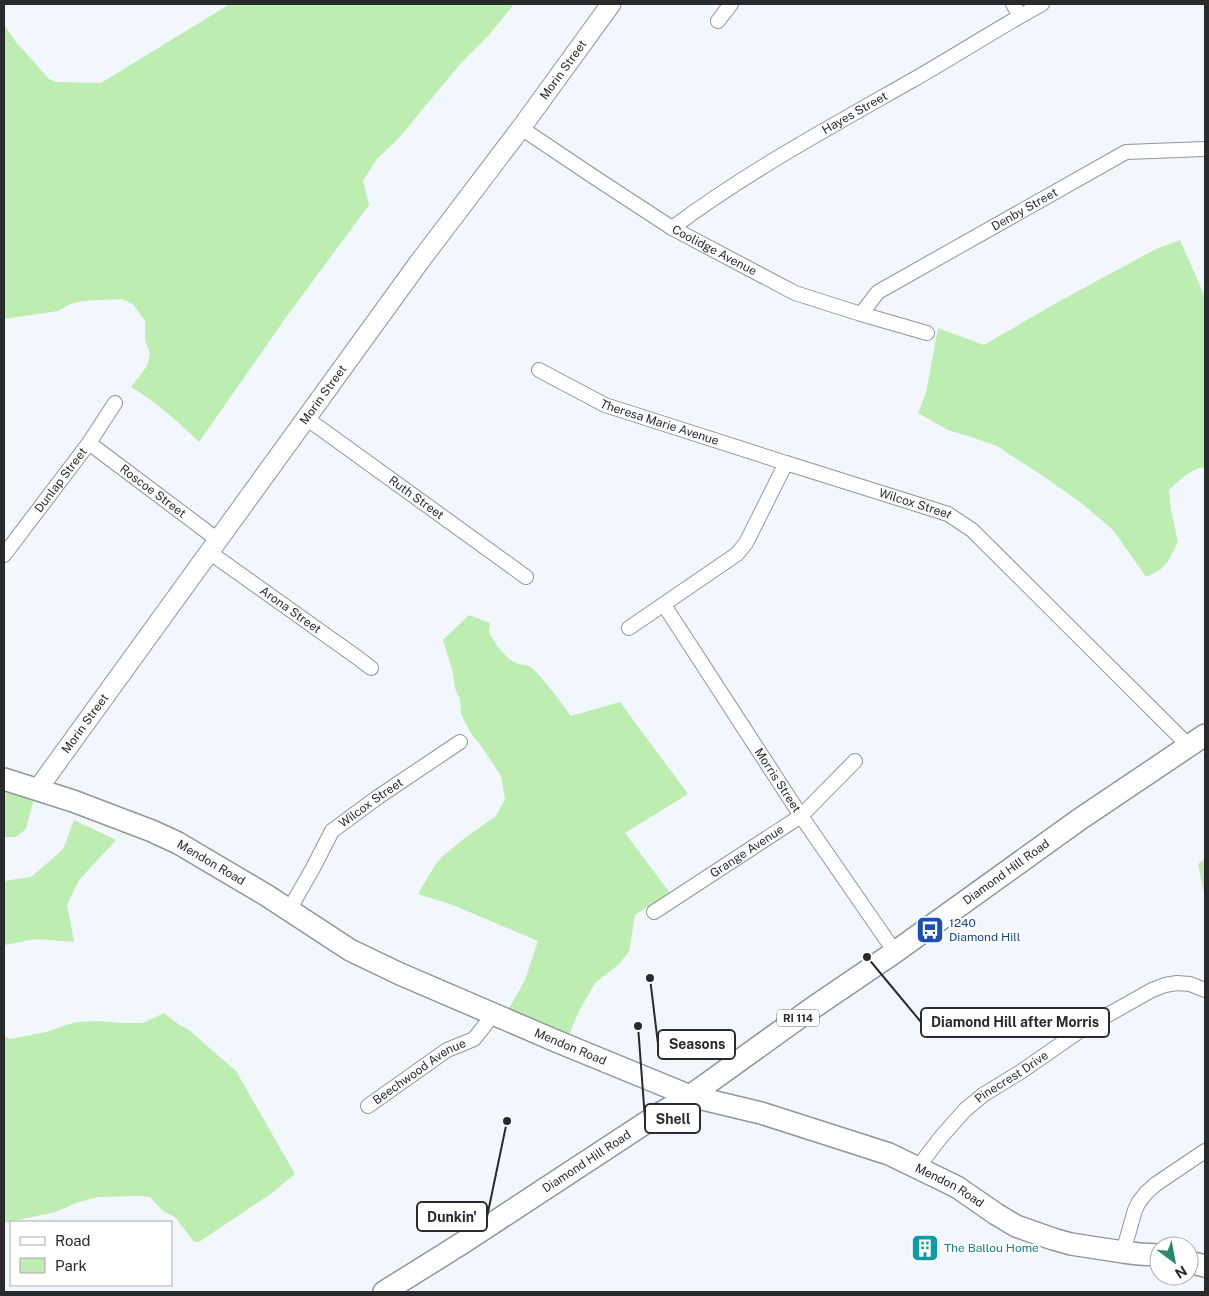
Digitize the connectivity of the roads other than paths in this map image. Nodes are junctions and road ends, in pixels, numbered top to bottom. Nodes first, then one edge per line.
1 (611, 4) edge
2 (731, 4) edge
3 (1042, 4) edge
4 (1016, 10) edge
5 (718, 21) dead end
6 (521, 128) junction
7 (1205, 149) edge
8 (672, 228) junction
9 (861, 314) junction
10 (927, 333) dead end
11 (540, 370) dead end
12 (115, 403) dead end
13 (306, 418) junction
14 (89, 443) junction
15 (786, 463) junction
16 (213, 546) junction
17 (4, 555) edge
18 (526, 577) dead end
19 (664, 605) junction
20 (629, 628) dead end
21 (371, 668) dead end
22 (1197, 741) edge
23 (460, 742) dead end
24 (855, 761) dead end
25 (4, 779) edge
26 (37, 790) junction
27 (801, 816) junction
28 (290, 910) junction
29 (654, 912) dead end
30 (895, 952) junction
31 (1205, 990) edge
32 (493, 1015) junction
33 (690, 1096) junction
34 (368, 1106) dead end
35 (1205, 1152) edge
36 (918, 1168) junction
37 (1123, 1252) junction
38 (1149, 1254) edge
39 (384, 1292) edge

1 - 6 street, Morin Street
2 - 5 street
3 - 4 street, Hayes Street
4 - 8 street, Hayes Street
6 - 8 street, Coolidge Avenue
6 - 13 street, Morin Street
7 - 9 street, Denby Street
8 - 9 street, Coolidge Avenue
9 - 10 street, Coolidge Avenue
11 - 15 street, Theresa Marie Avenue
12 - 14 street, Dunlap Street
13 - 16 street, Morin Street
13 - 18 street, Ruth Street
14 - 16 street, Roscoe Street
14 - 17 street, Dunlap Street
15 - 19 street
15 - 22 street, Wilcox Street
16 - 21 street, Arona Street
16 - 26 street, Morin Street
19 - 20 street
19 - 27 street, Morris Street
22 - 30 main road, Diamond Hill Road / RI 114
23 - 28 street, Wilcox Street
24 - 27 street, Grange Avenue
25 - 26 main road, Mendon Road
26 - 28 main road, Mendon Road
27 - 29 street, Grange Avenue
27 - 30 street, Morris Street
28 - 32 main road, Mendon Road
30 - 33 main road, Diamond Hill Road / RI 114
31 - 36 street, Pinecrest Drive
32 - 33 main road, Mendon Road
32 - 34 street, Beechwood Avenue
33 - 36 main road, Mendon Road
33 - 39 main road, Diamond Hill Road / RI 114
35 - 37 street
36 - 37 main road, Mendon Road
37 - 38 main road, Mendon Road

